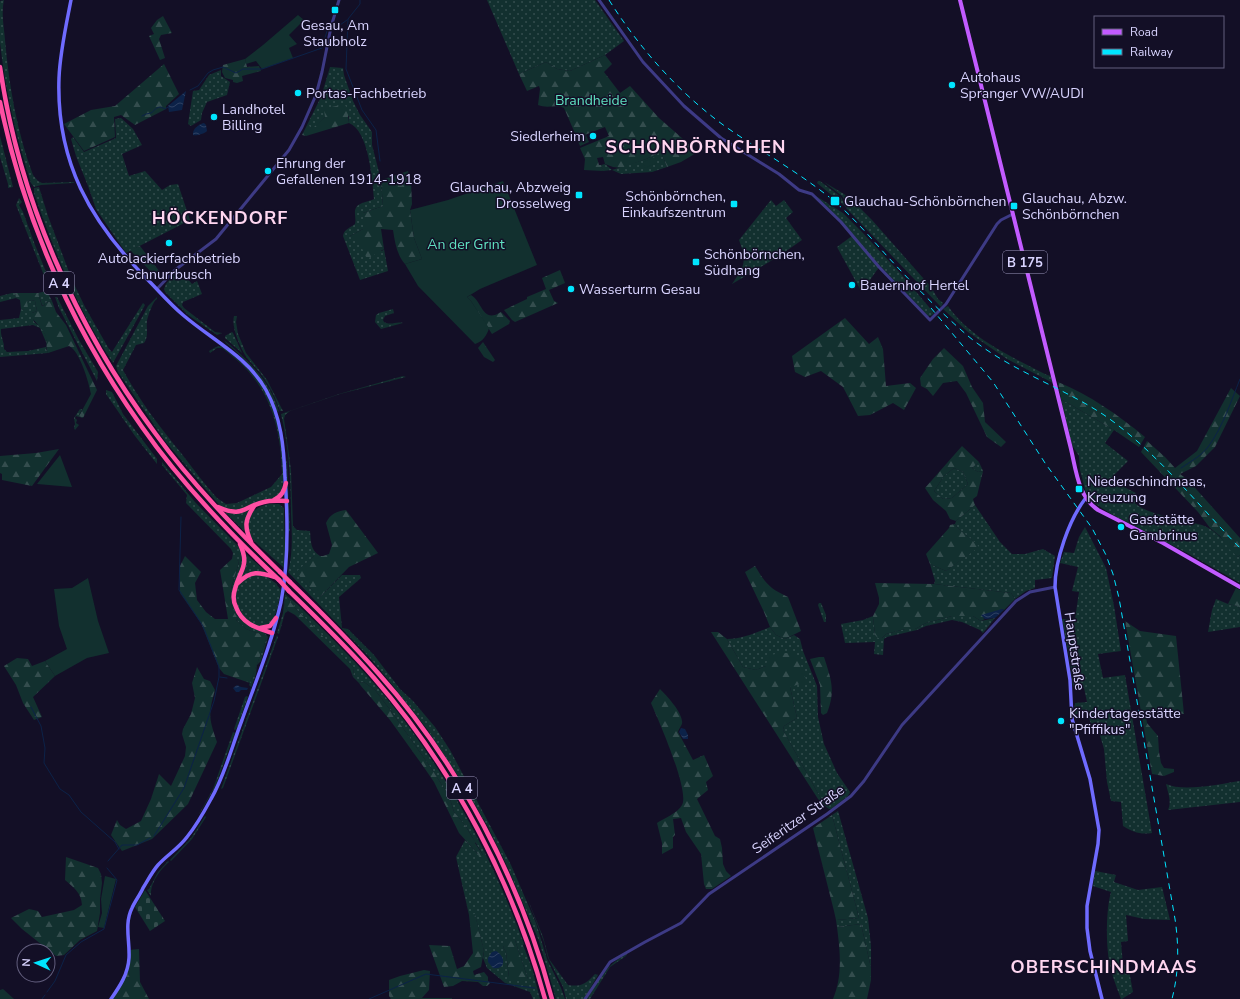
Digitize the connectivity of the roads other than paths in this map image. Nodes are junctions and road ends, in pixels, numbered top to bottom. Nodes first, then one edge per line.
1 (71, 0) edge
2 (340, 0) edge
3 (599, 0) edge
4 (960, 0) edge
5 (0, 67) edge
6 (0, 102) edge
7 (1013, 214) junction
8 (157, 289) junction
9 (286, 483) junction
10 (1085, 499) junction
11 (273, 501) junction
12 (286, 501) junction
13 (254, 506) junction
14 (216, 507) junction
15 (239, 541) junction
16 (252, 545) junction
17 (277, 579) junction
18 (236, 586) junction
19 (1055, 587) junction
20 (1240, 587) edge
21 (276, 618) junction
22 (259, 628) junction
23 (272, 633) junction
24 (111, 999) edge
25 (545, 999) edge
26 (552, 999) edge
27 (585, 999) edge
28 (1102, 999) edge

1 - 8 main road
2 - 8 street
3 - 7 street
4 - 7 main road, B 175
5 - 14 highway, A 4
6 - 15 highway, A 4
7 - 10 main road, B 175
8 - 9 main road
9 - 11 highway
9 - 12 main road
10 - 19 main road, Hauptstraße
10 - 20 main road
11 - 12 highway
11 - 13 highway
12 - 21 main road
13 - 14 highway
13 - 16 highway
14 - 16 highway, A 4
15 - 17 highway, A 4
15 - 18 highway
16 - 26 highway, A 4, bridge
17 - 18 highway
17 - 25 highway, A 4, bridge
18 - 22 highway
19 - 27 street, Seiferitzer Straße
19 - 28 main road, Hauptstraße
21 - 22 highway
21 - 23 main road
22 - 23 highway
23 - 24 main road

